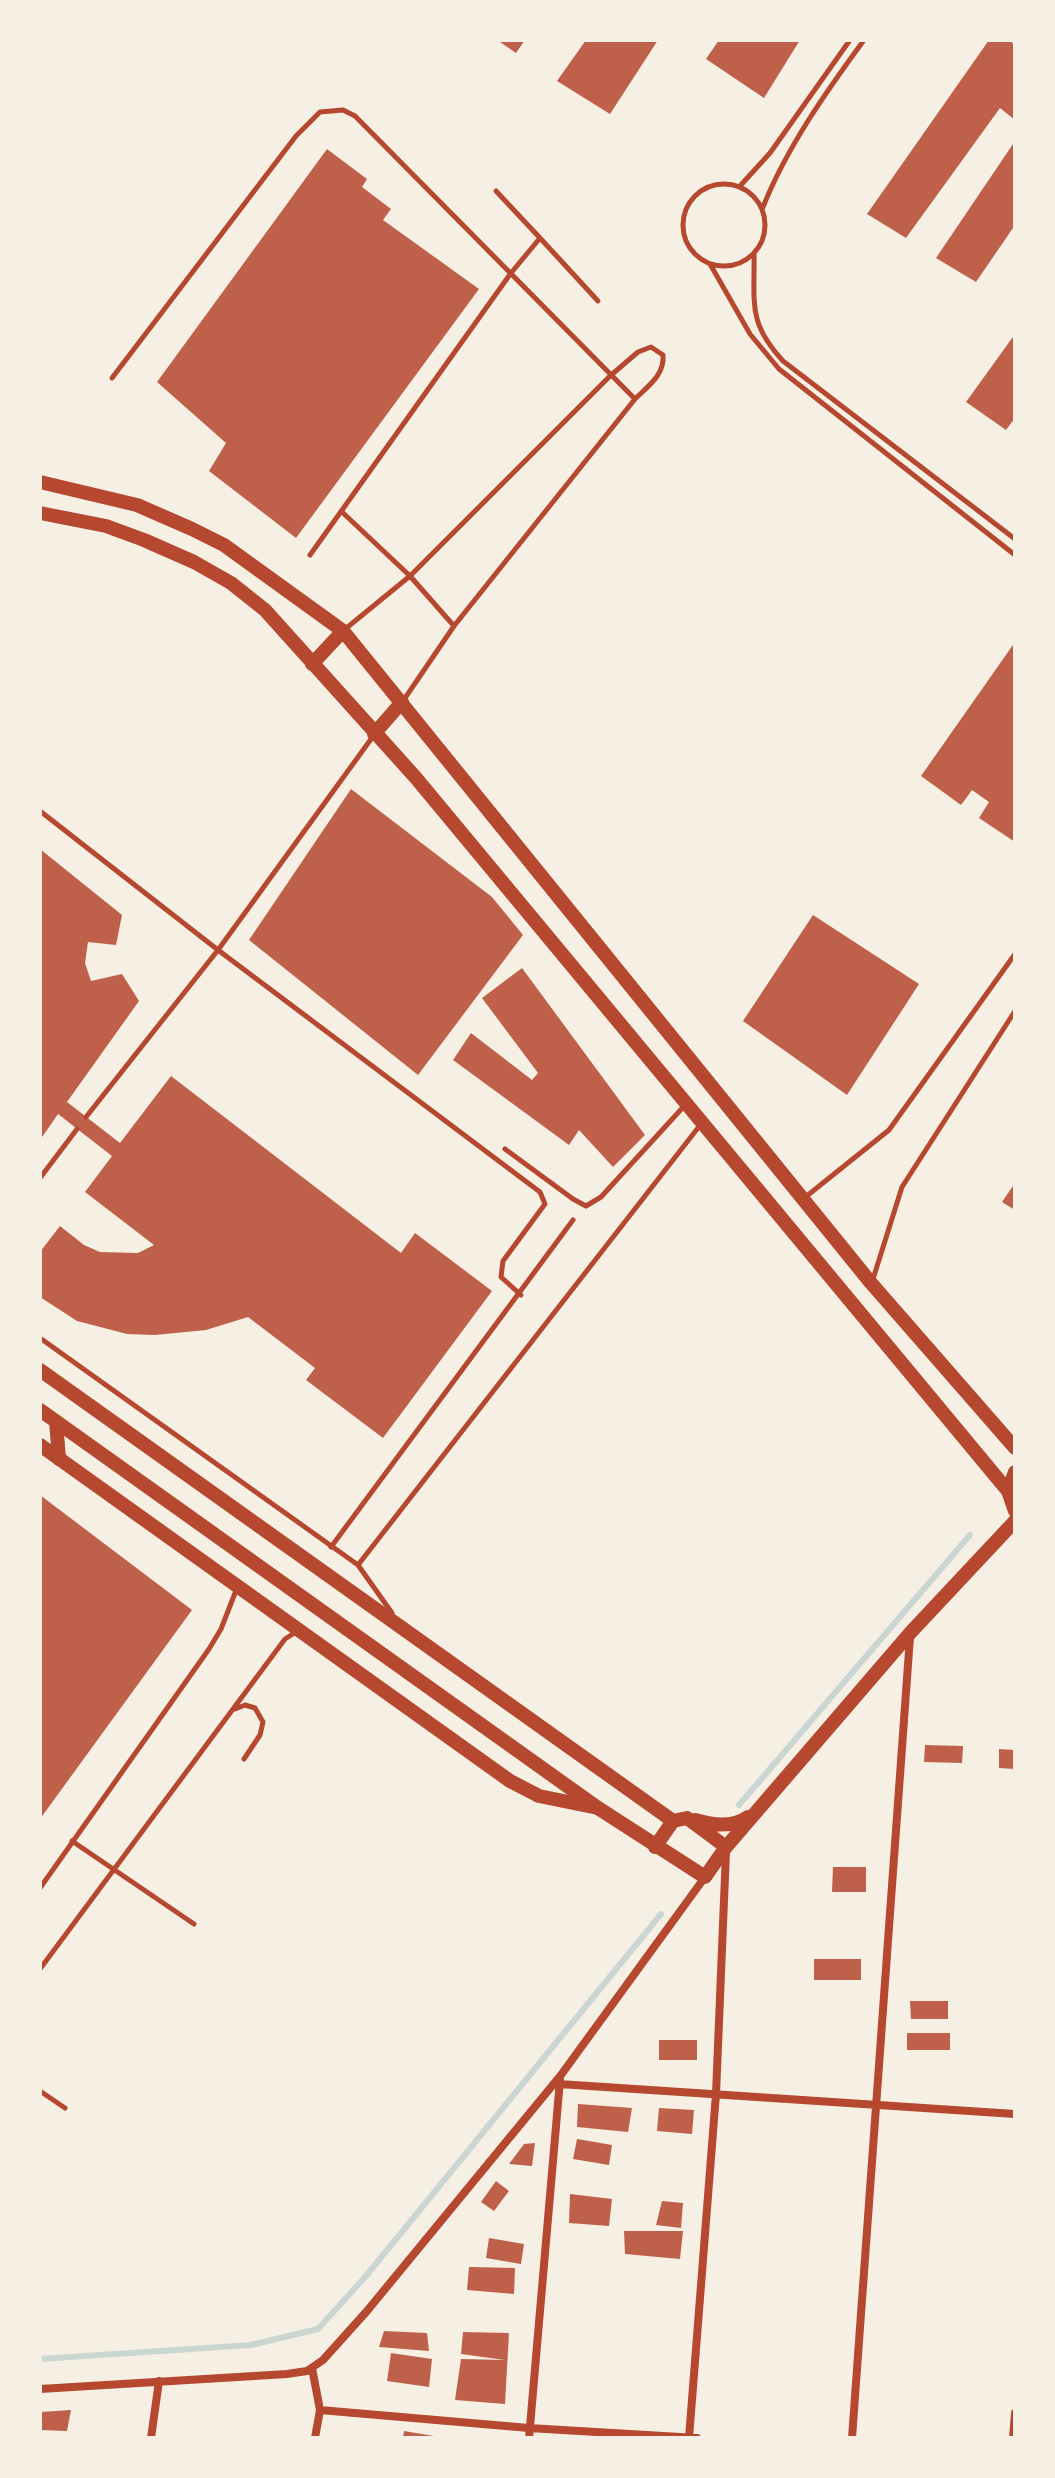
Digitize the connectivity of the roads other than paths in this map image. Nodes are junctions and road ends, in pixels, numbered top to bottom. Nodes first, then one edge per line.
1 (850, 40) edge
2 (864, 40) edge
3 (739, 186) junction
4 (496, 191) dead end
5 (762, 208) junction
6 (540, 238) junction
7 (754, 254) junction
8 (710, 264) junction
9 (511, 273) junction
10 (598, 301) dead end
11 (610, 376) junction
12 (112, 378) dead end
13 (635, 399) junction
14 (40, 482) edge
15 (341, 511) junction
16 (40, 513) edge
17 (1015, 539) edge
18 (310, 555) dead end
19 (1015, 555) edge
20 (410, 576) junction
21 (454, 626) junction
22 (343, 631) junction
23 (312, 664) junction
24 (402, 702) junction
25 (374, 734) junction
26 (40, 811) edge
27 (218, 950) junction
28 (1015, 954) edge
29 (1015, 1011) edge
30 (687, 1104) junction
31 (86, 1117) dead end
32 (703, 1122) junction
33 (77, 1129) dead end
34 (505, 1149) dead end
35 (40, 1178) edge
36 (803, 1200) junction
37 (573, 1220) dead end
38 (871, 1283) junction
39 (521, 1295) junction
40 (40, 1338) edge
41 (40, 1370) edge
42 (40, 1410) edge
43 (56, 1421) junction
44 (40, 1445) edge
45 (1015, 1448) edge
46 (59, 1459) junction
47 (1015, 1472) edge
48 (1008, 1491) junction
49 (1015, 1511) edge
50 (1015, 1521) edge
51 (331, 1547) junction
52 (358, 1565) junction
53 (238, 1587) junction
54 (398, 1624) junction
55 (301, 1631) junction
56 (911, 1632) junction
57 (231, 1711) junction
58 (244, 1759) dead end
59 (598, 1808) junction
60 (758, 1810) junction
61 (680, 1820) junction
62 (72, 1841) junction
63 (655, 1847) junction
64 (726, 1847) junction
65 (114, 1869) junction
66 (705, 1877) junction
67 (40, 1888) edge
68 (194, 1924) dead end
69 (40, 1969) edge
70 (560, 2079) junction
71 (40, 2091) edge
72 (716, 2094) junction
73 (875, 2106) junction
74 (65, 2108) dead end
75 (1015, 2114) edge
76 (312, 2368) junction
77 (159, 2381) junction
78 (40, 2389) edge
79 (320, 2410) junction
80 (1015, 2413) edge
81 (529, 2428) junction
82 (151, 2438) edge
83 (315, 2438) edge
84 (529, 2438) edge
85 (689, 2438) edge
86 (697, 2438) edge
87 (852, 2438) edge
88 (1013, 2438) edge

1 - 3 lane
2 - 5 lane
3 - 5 lane
3 - 8 lane
4 - 6 lane
5 - 7 lane
6 - 9 lane
6 - 10 lane
7 - 8 lane
7 - 17 lane
8 - 19 lane
9 - 11 lane
9 - 12 lane
9 - 15 lane
11 - 13 lane
11 - 13 lane
11 - 20 lane
13 - 21 lane
14 - 22 main road
15 - 18 lane
15 - 20 lane
16 - 23 main road
20 - 21 lane
20 - 22 lane
21 - 24 lane
22 - 23 main road
22 - 24 main road
23 - 25 main road
24 - 25 main road
24 - 36 main road
25 - 27 lane
25 - 30 main road
26 - 27 lane
27 - 31 lane
27 - 39 lane
28 - 36 lane
29 - 38 lane
30 - 32 main road
30 - 34 lane
32 - 48 main road
32 - 52 lane
33 - 35 lane
36 - 38 main road
37 - 39 lane
38 - 45 main road
39 - 51 lane
40 - 51 lane
41 - 54 main road
42 - 43 main road
43 - 46 main road
43 - 59 main road
44 - 46 main road
46 - 53 main road
47 - 48 main road
48 - 49 main road
50 - 56 main road
51 - 52 lane
52 - 54 lane
53 - 55 main road
53 - 62 lane
54 - 61 main road
55 - 57 lane
55 - 59 main road
56 - 60 main road
56 - 73 street
57 - 58 lane
57 - 65 lane
59 - 63 main road
60 - 61 main road
60 - 64 main road
61 - 63 main road
61 - 64 main road
62 - 65 lane
62 - 67 lane
63 - 66 main road
64 - 66 main road
64 - 72 street
65 - 68 lane
65 - 69 lane
66 - 70 street
70 - 72 street
70 - 76 street
70 - 81 street
71 - 74 lane
72 - 73 street
72 - 85 street
73 - 75 street
73 - 87 street
76 - 77 street
76 - 79 street
77 - 78 street
77 - 82 street
79 - 81 street
79 - 83 street
80 - 88 street
81 - 84 street
81 - 85 street
85 - 86 street

